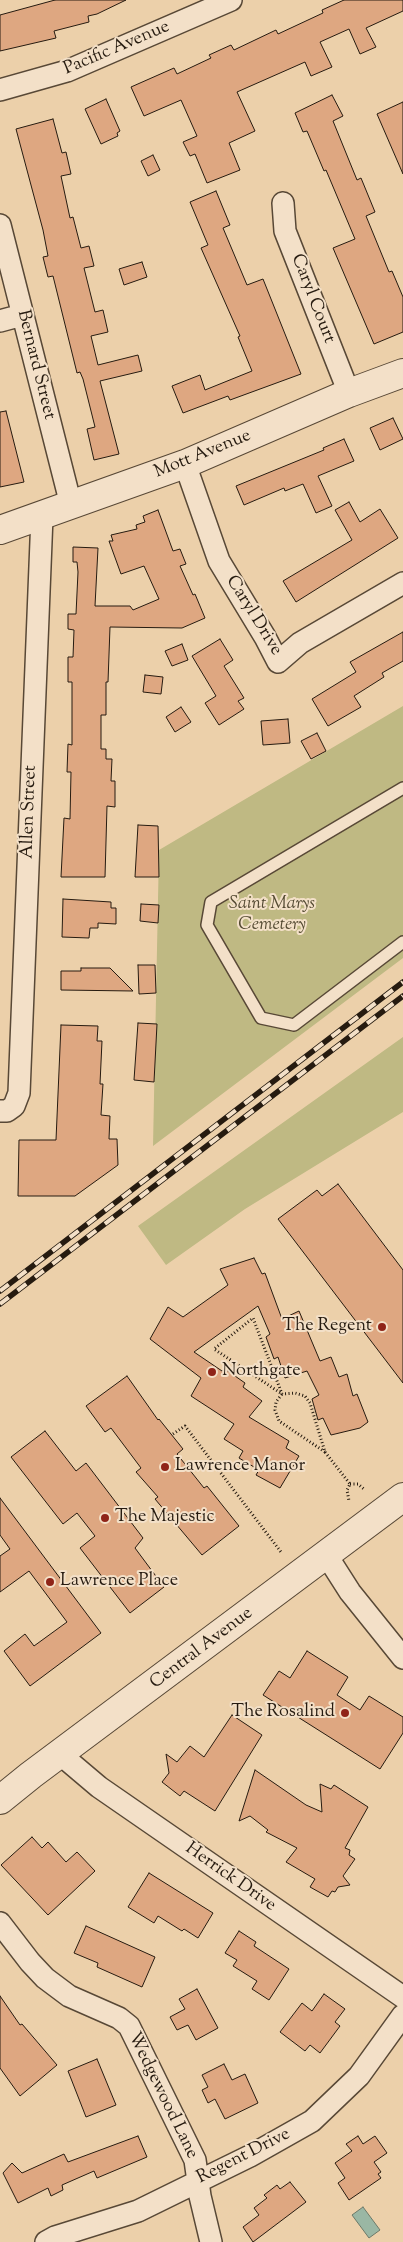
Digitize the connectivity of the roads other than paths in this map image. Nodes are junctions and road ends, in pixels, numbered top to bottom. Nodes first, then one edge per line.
1 (231, 0) edge
2 (0, 90) edge
3 (283, 203) dead end
4 (0, 225) edge
5 (22, 315) junction
6 (0, 321) edge
7 (403, 373) edge
8 (349, 394) junction
9 (185, 464) junction
10 (71, 505) junction
11 (42, 516) junction
12 (0, 530) edge
13 (403, 583) edge
14 (403, 788) edge
15 (403, 942) edge
16 (7, 1109) edge
17 (403, 1497) edge
18 (327, 1556) junction
19 (403, 1658) edge
20 (60, 1754) junction
21 (0, 1800) edge
22 (0, 1923) edge
23 (403, 1997) edge
24 (403, 2015) edge
25 (198, 2181) junction
26 (46, 2242) edge
27 (212, 2242) edge

1 - 2 street, Pacific Avenue
3 - 8 street, Caryl Court
4 - 5 street, Bernard Street
5 - 6 street
5 - 10 street, Bernard Street
7 - 8 street, Mott Avenue
8 - 9 street, Mott Avenue
9 - 10 street, Mott Avenue
9 - 13 street, Caryl Drive
10 - 11 street, Mott Avenue
11 - 12 street, Mott Avenue
11 - 16 street, Allen Street
14 - 15 lane
17 - 18 street, Central Avenue
18 - 19 street
18 - 20 street, Central Avenue
20 - 21 street, Central Avenue
20 - 23 street, Herrick Drive
22 - 25 street, Wedgewood Lane
24 - 25 street, Regent Drive
25 - 26 street, Regent Drive
25 - 27 street, Wedgewood Lane

